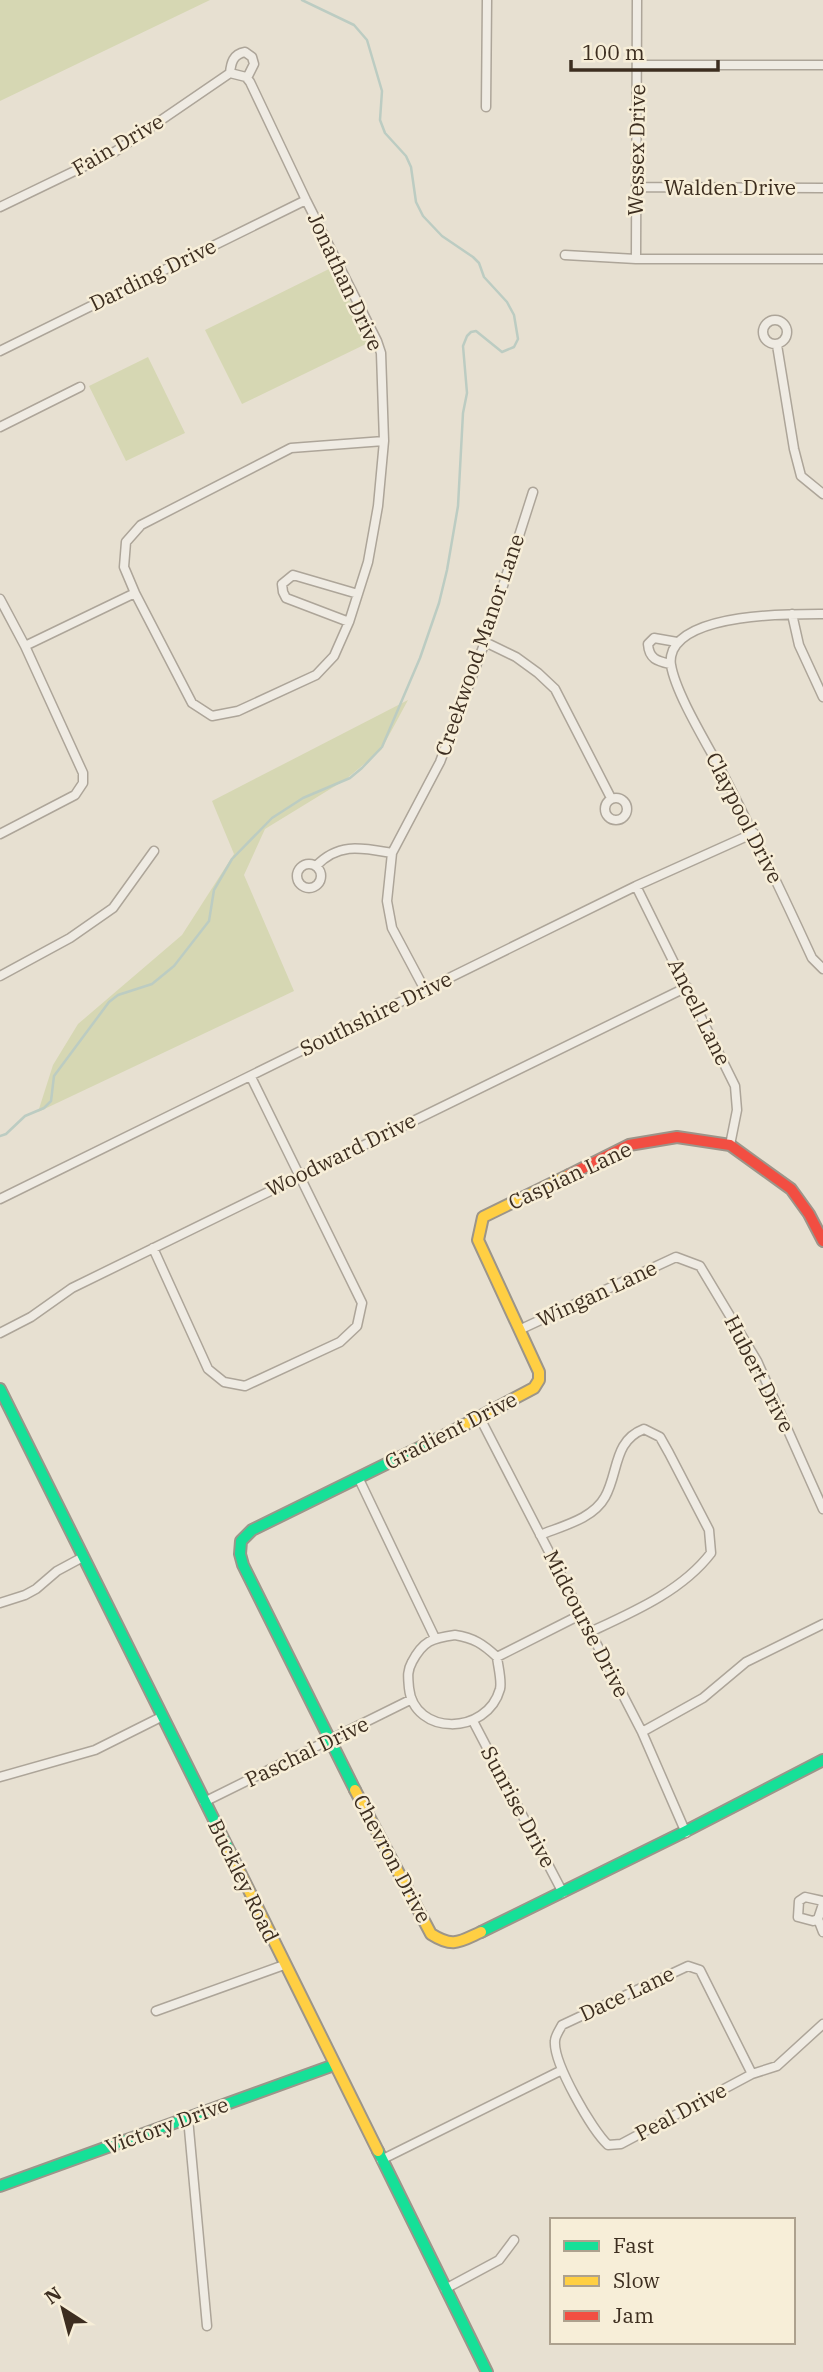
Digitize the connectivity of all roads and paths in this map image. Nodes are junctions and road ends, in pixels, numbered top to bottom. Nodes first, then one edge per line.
1 (487, 0) edge
2 (638, 0) edge
3 (638, 65) junction
4 (823, 65) edge
5 (230, 73) junction
6 (247, 78) junction
7 (486, 107) dead end
8 (638, 187) junction
9 (823, 188) edge
10 (306, 200) junction
11 (0, 207) edge
12 (565, 255) dead end
13 (636, 259) junction
14 (823, 259) edge
15 (777, 345) dead end
16 (0, 351) edge
17 (80, 387) dead end
18 (0, 427) edge
19 (384, 442) junction
20 (533, 492) dead end
21 (823, 494) edge
22 (135, 593) junction
23 (358, 594) junction
24 (0, 599) edge
25 (792, 614) junction
26 (823, 614) edge
27 (349, 622) junction
28 (485, 642) junction
29 (677, 642) junction
30 (25, 646) junction
31 (670, 664) junction
32 (823, 697) edge
33 (611, 798) dead end
34 (754, 832) junction
35 (0, 834) edge
36 (154, 851) dead end
37 (392, 853) junction
38 (316, 866) dead end
39 (636, 886) junction
40 (823, 969) edge
41 (0, 976) edge
42 (687, 987) junction
43 (425, 990) junction
44 (251, 1077) junction
45 (730, 1144) junction
46 (298, 1175) junction
47 (0, 1199) edge
48 (484, 1217) joint
49 (823, 1241) edge
50 (153, 1248) junction
51 (676, 1257) joint
52 (519, 1330) junction
53 (0, 1333) edge
54 (0, 1389) edge
55 (480, 1418) junction
56 (358, 1478) junction
57 (823, 1509) edge
58 (540, 1535) junction
59 (240, 1541) joint
60 (83, 1557) junction
61 (0, 1603) edge
62 (580, 1615) junction
63 (823, 1624) edge
64 (590, 1632) junction
65 (435, 1638) junction
66 (497, 1657) junction
67 (410, 1700) junction
68 (161, 1717) junction
69 (473, 1721) junction
70 (642, 1732) junction
71 (330, 1741) junction
72 (823, 1760) edge
73 (0, 1777) edge
74 (204, 1802) junction
75 (686, 1833) junction
76 (563, 1894) junction
77 (823, 1903) edge
78 (818, 1919) junction
79 (823, 1932) edge
80 (284, 1965) junction
81 (156, 2011) dead end
82 (823, 2024) edge
83 (334, 2065) junction
84 (562, 2070) junction
85 (752, 2074) junction
86 (188, 2118) junction
87 (381, 2160) junction
88 (0, 2186) edge
89 (514, 2239) dead end
90 (445, 2288) junction
91 (207, 2326) dead end
92 (487, 2372) edge

1 - 7 street
2 - 3 street, Wessex Drive
3 - 4 street
3 - 8 street, Wessex Drive
5 - 6 street
5 - 6 street, Jonathan Drive
5 - 11 street, Fain Drive
6 - 10 street, Jonathan Drive
8 - 9 street, Walden Drive
8 - 13 street, Wessex Drive
10 - 16 street, Darding Drive
10 - 19 street, Jonathan Drive
12 - 13 street
13 - 14 street
15 - 21 street
17 - 18 street
19 - 22 street, Jonathan Drive
19 - 23 street, Jonathan Drive
20 - 28 street, Creekwood Manor Lane
22 - 27 street, Jonathan Drive
22 - 30 street
23 - 27 street, Jonathan Drive
23 - 27 street
24 - 30 street
25 - 26 street, Claypool Drive
25 - 29 street, Claypool Drive
25 - 32 street
28 - 33 street
28 - 37 street, Creekwood Manor Lane
29 - 31 street
29 - 31 street, Claypool Drive
30 - 35 street
31 - 34 street, Claypool Drive
34 - 39 street, Southshire Drive
34 - 40 street, Claypool Drive
36 - 41 street
37 - 38 street
37 - 43 street, Creekwood Manor Lane
39 - 42 street, Ancell Lane
39 - 43 street, Southshire Drive
42 - 45 street, Ancell Lane
42 - 46 street, Woodward Drive
43 - 44 street, Southshire Drive
44 - 46 street
44 - 47 street, Southshire Drive
45 - 48 street, Caspian Lane
45 - 49 street, Caspian Lane
46 - 50 street, Woodward Drive
46 - 50 street
48 - 52 street, Gradient Drive
50 - 53 street, Woodward Drive
51 - 52 street, Wingan Lane
51 - 57 street, Hubert Drive
52 - 55 street, Gradient Drive
54 - 60 street, Buckley Road
55 - 56 street, Gradient Drive
55 - 58 street, Midcourse Drive
56 - 59 street, Gradient Drive
56 - 65 street
58 - 62 street, Midcourse Drive
58 - 64 street
59 - 71 street, Chevron Drive
60 - 61 street
60 - 68 street, Buckley Road
62 - 64 street, Midcourse Drive
62 - 66 street
63 - 70 street
64 - 70 street, Midcourse Drive
65 - 66 street
65 - 67 street
66 - 69 street
67 - 69 street
67 - 71 street, Paschal Drive
68 - 73 street
68 - 74 street, Buckley Road
69 - 76 street, Sunrise Drive
70 - 75 street, Midcourse Drive
71 - 74 street, Paschal Drive
71 - 76 street, Chevron Drive
72 - 75 street, Chevron Drive
74 - 80 street, Buckley Road
75 - 76 street, Chevron Drive
77 - 78 street
77 - 78 street
78 - 79 street
80 - 81 street
80 - 83 street, Buckley Road
82 - 85 street, Peal Drive
83 - 86 street, Victory Drive
83 - 87 street, Buckley Road
84 - 85 street, Peal Drive
84 - 85 street, Dace Lane
84 - 87 street
86 - 88 street, Victory Drive
86 - 91 street
87 - 90 street, Buckley Road
89 - 90 street
90 - 92 street, Buckley Road

